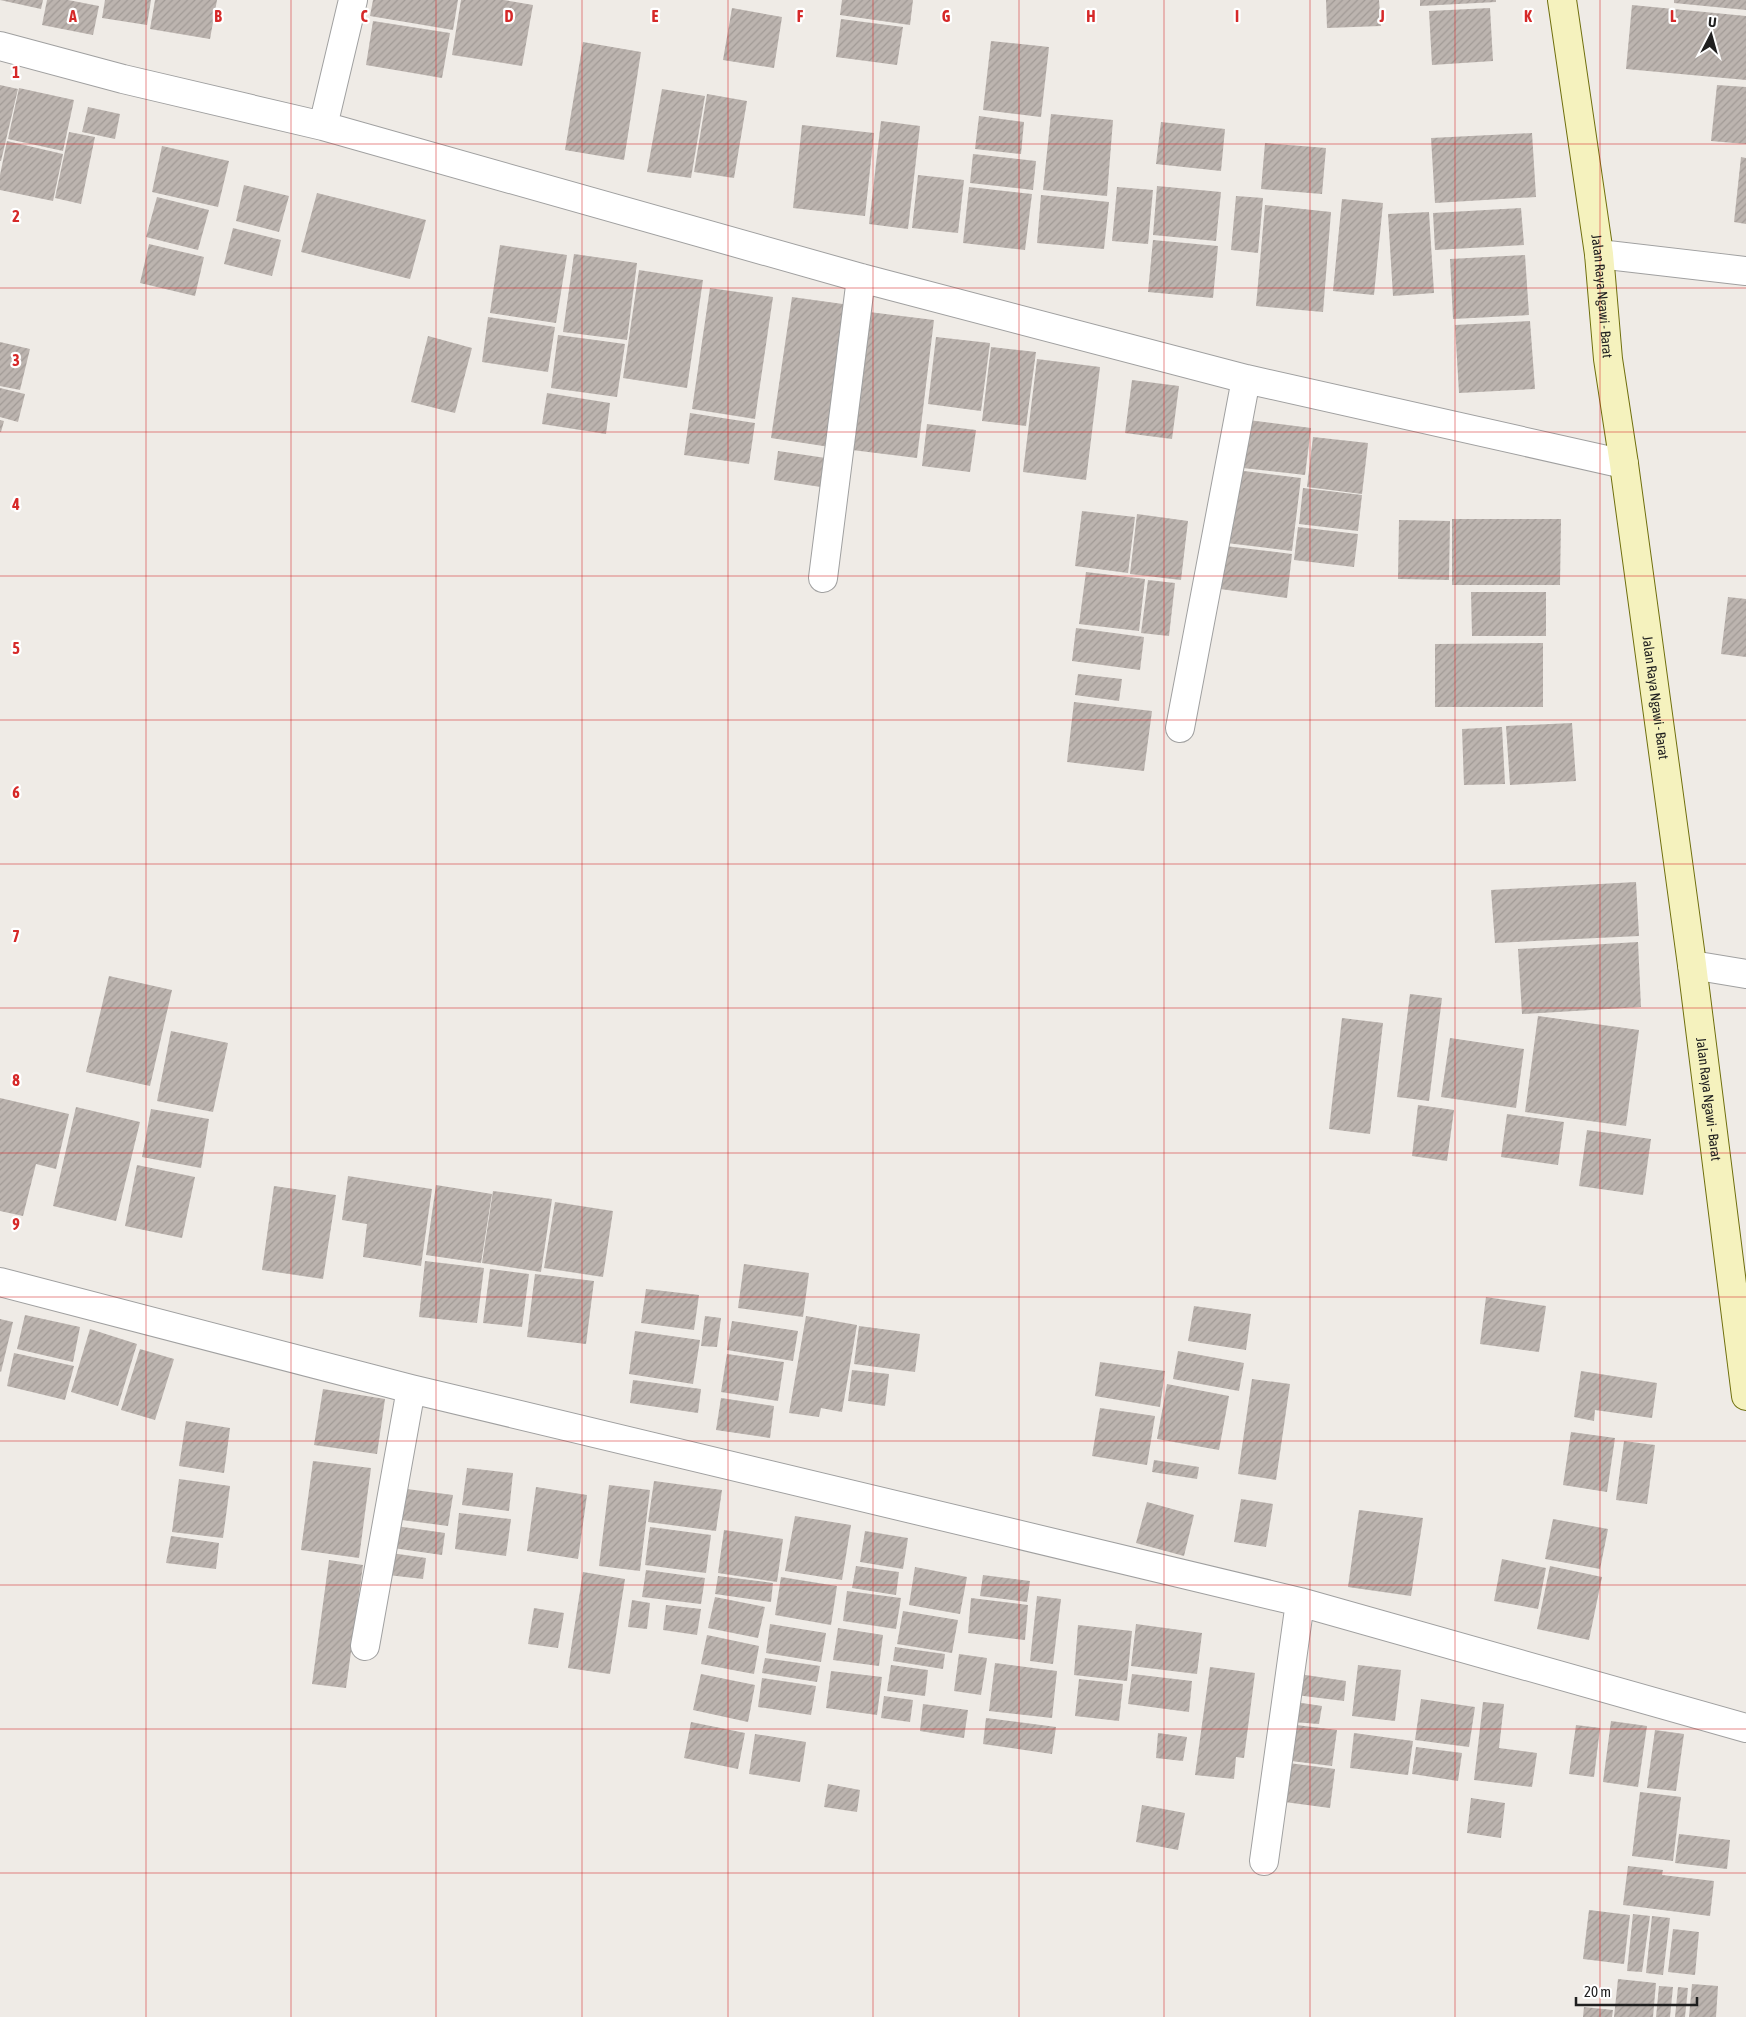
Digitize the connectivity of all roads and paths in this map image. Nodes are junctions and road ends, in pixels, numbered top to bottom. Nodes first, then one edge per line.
1 (353, 0) edge
2 (1562, 0) edge
3 (0, 46) edge
4 (323, 126) junction
5 (1599, 254) junction
6 (1746, 271) edge
7 (861, 278) junction
8 (1246, 379) junction
9 (1624, 464) junction
10 (822, 578) dead end
11 (1180, 728) dead end
12 (1692, 965) junction
13 (1746, 974) edge
14 (0, 1282) edge
15 (1739, 1286) edge
16 (411, 1389) junction
17 (1746, 1396) edge
18 (1300, 1602) junction
19 (365, 1646) dead end
20 (1746, 1728) edge
21 (1264, 1861) dead end

1 - 4 street
2 - 5 main road, Jalan Raya Ngawi - Barat
3 - 4 street
4 - 7 street
5 - 6 street
5 - 9 main road, Jalan Raya Ngawi - Barat
7 - 8 street
7 - 10 street
8 - 9 street
8 - 11 street
9 - 12 main road, Jalan Raya Ngawi - Barat
12 - 13 street
12 - 15 main road, Jalan Raya Ngawi - Barat
14 - 16 street
15 - 17 main road, Jalan Raya Ngawi - Barat
16 - 18 street
16 - 19 street
18 - 20 street
18 - 21 street

